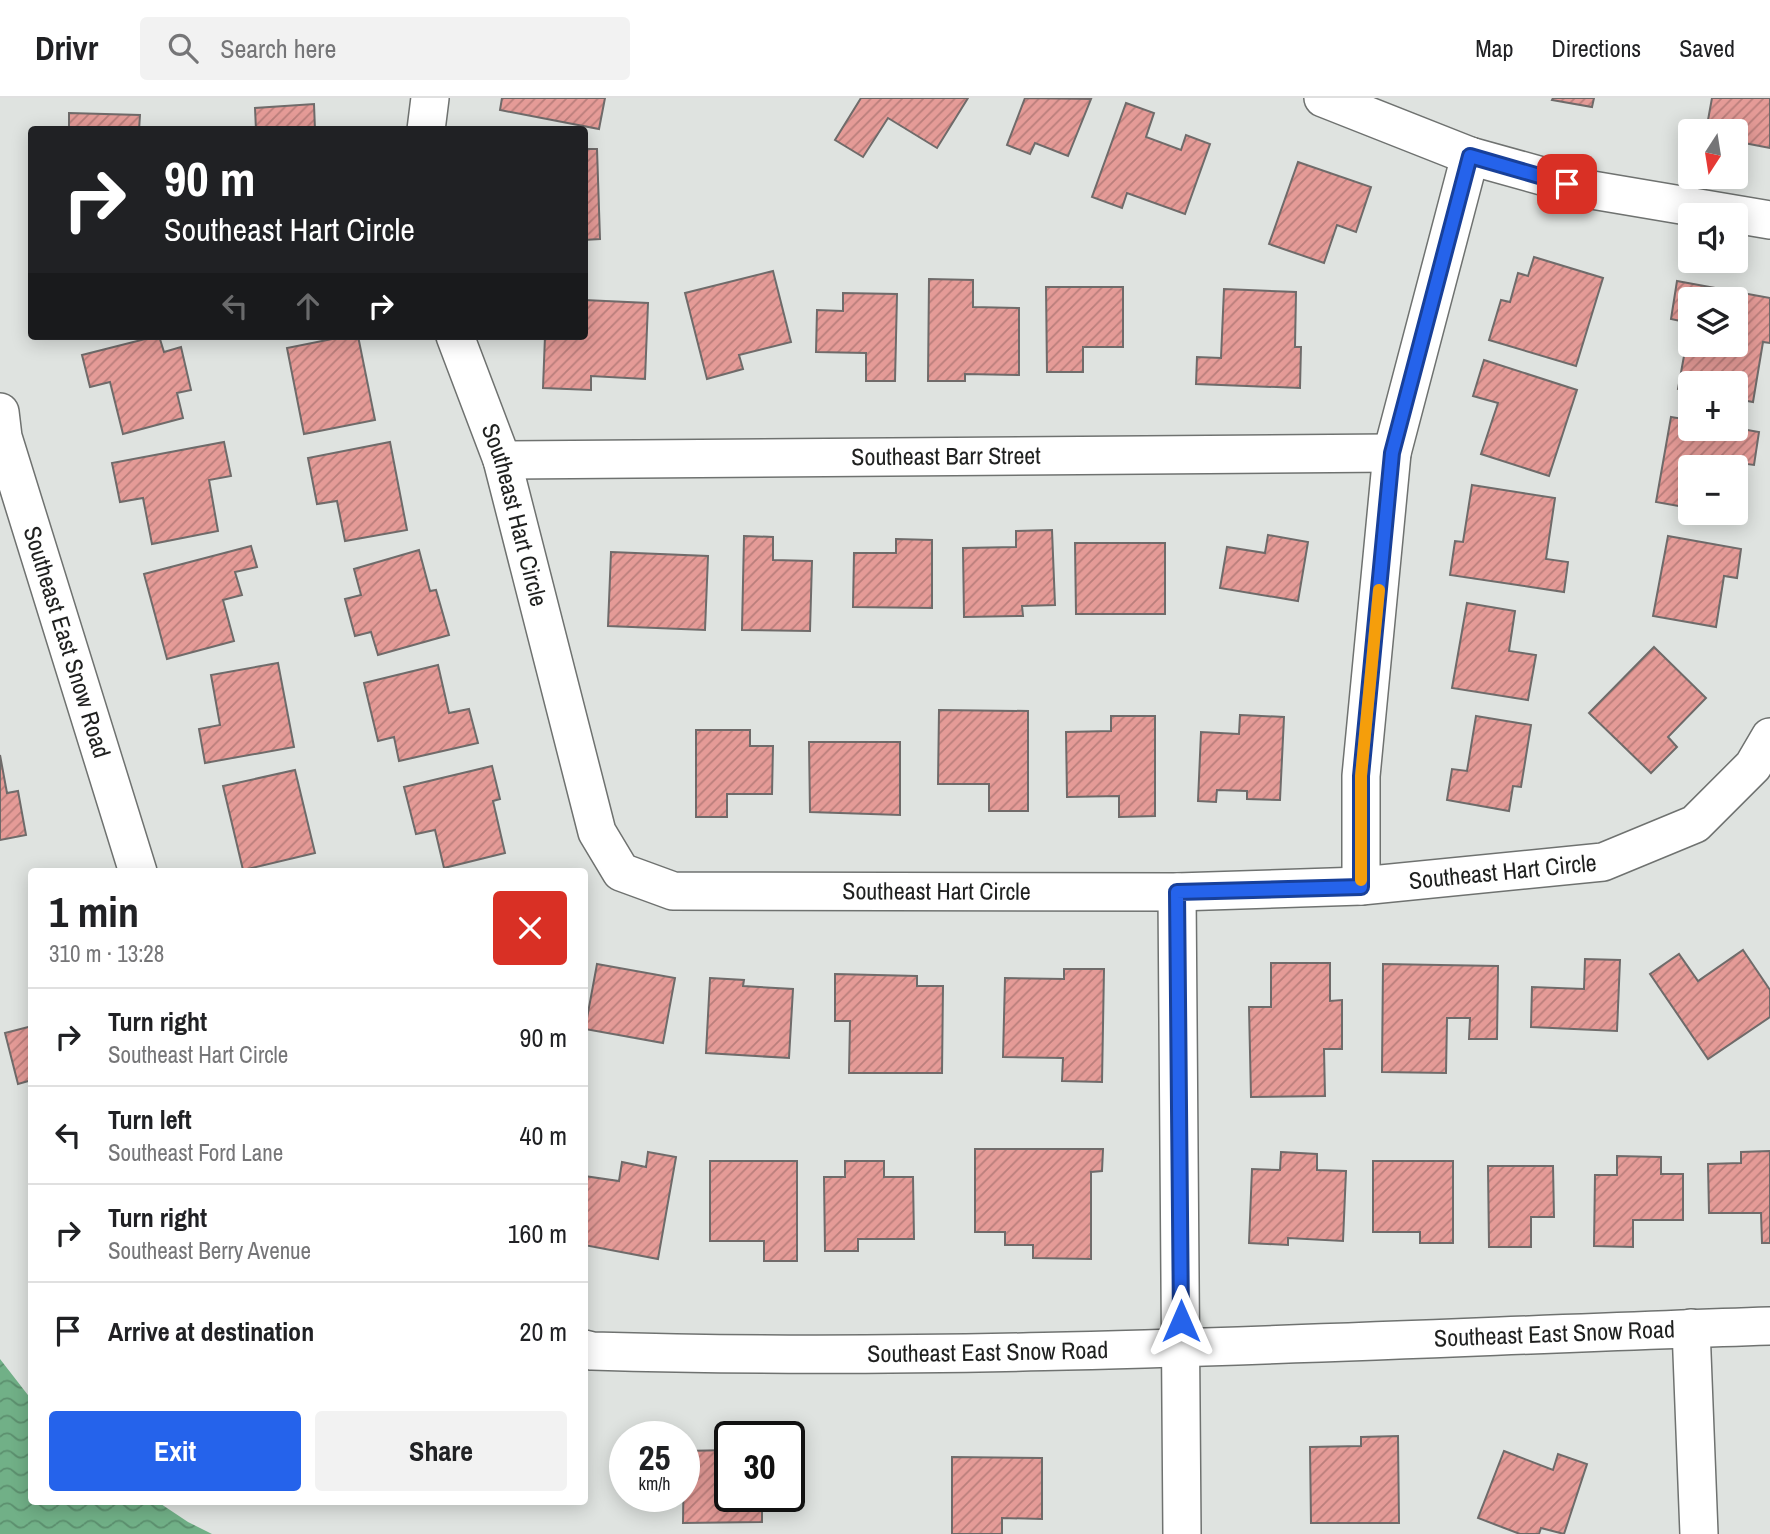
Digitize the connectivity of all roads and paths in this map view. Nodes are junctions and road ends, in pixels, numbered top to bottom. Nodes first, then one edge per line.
1 (430, 98) edge
2 (1323, 98) edge
3 (426, 126) edge
4 (1470, 156) junction
5 (1770, 220) edge
6 (457, 340) edge
7 (0, 412) edge
8 (1392, 453) junction
9 (502, 460) junction
10 (1770, 737) edge
11 (137, 868) edge
12 (1361, 887) junction
13 (1177, 892) junction
14 (1770, 1326) edge
15 (1691, 1328) junction
16 (1181, 1348) junction
17 (588, 1350) edge
18 (1182, 1534) edge
19 (1699, 1534) edge

1 - 3 street
2 - 4 street
4 - 5 street
4 - 8 street
6 - 9 street, Southeast Hart Circle
7 - 11 street, Southeast East Snow Road
8 - 9 street, Southeast Barr Street
8 - 12 street
9 - 13 street, Southeast Hart Circle
10 - 12 street, Southeast Hart Circle
12 - 13 street, Southeast Hart Circle
13 - 16 street
14 - 15 street, Southeast East Snow Road
15 - 16 street, Southeast East Snow Road
15 - 19 street
16 - 17 street, Southeast East Snow Road
16 - 18 street

